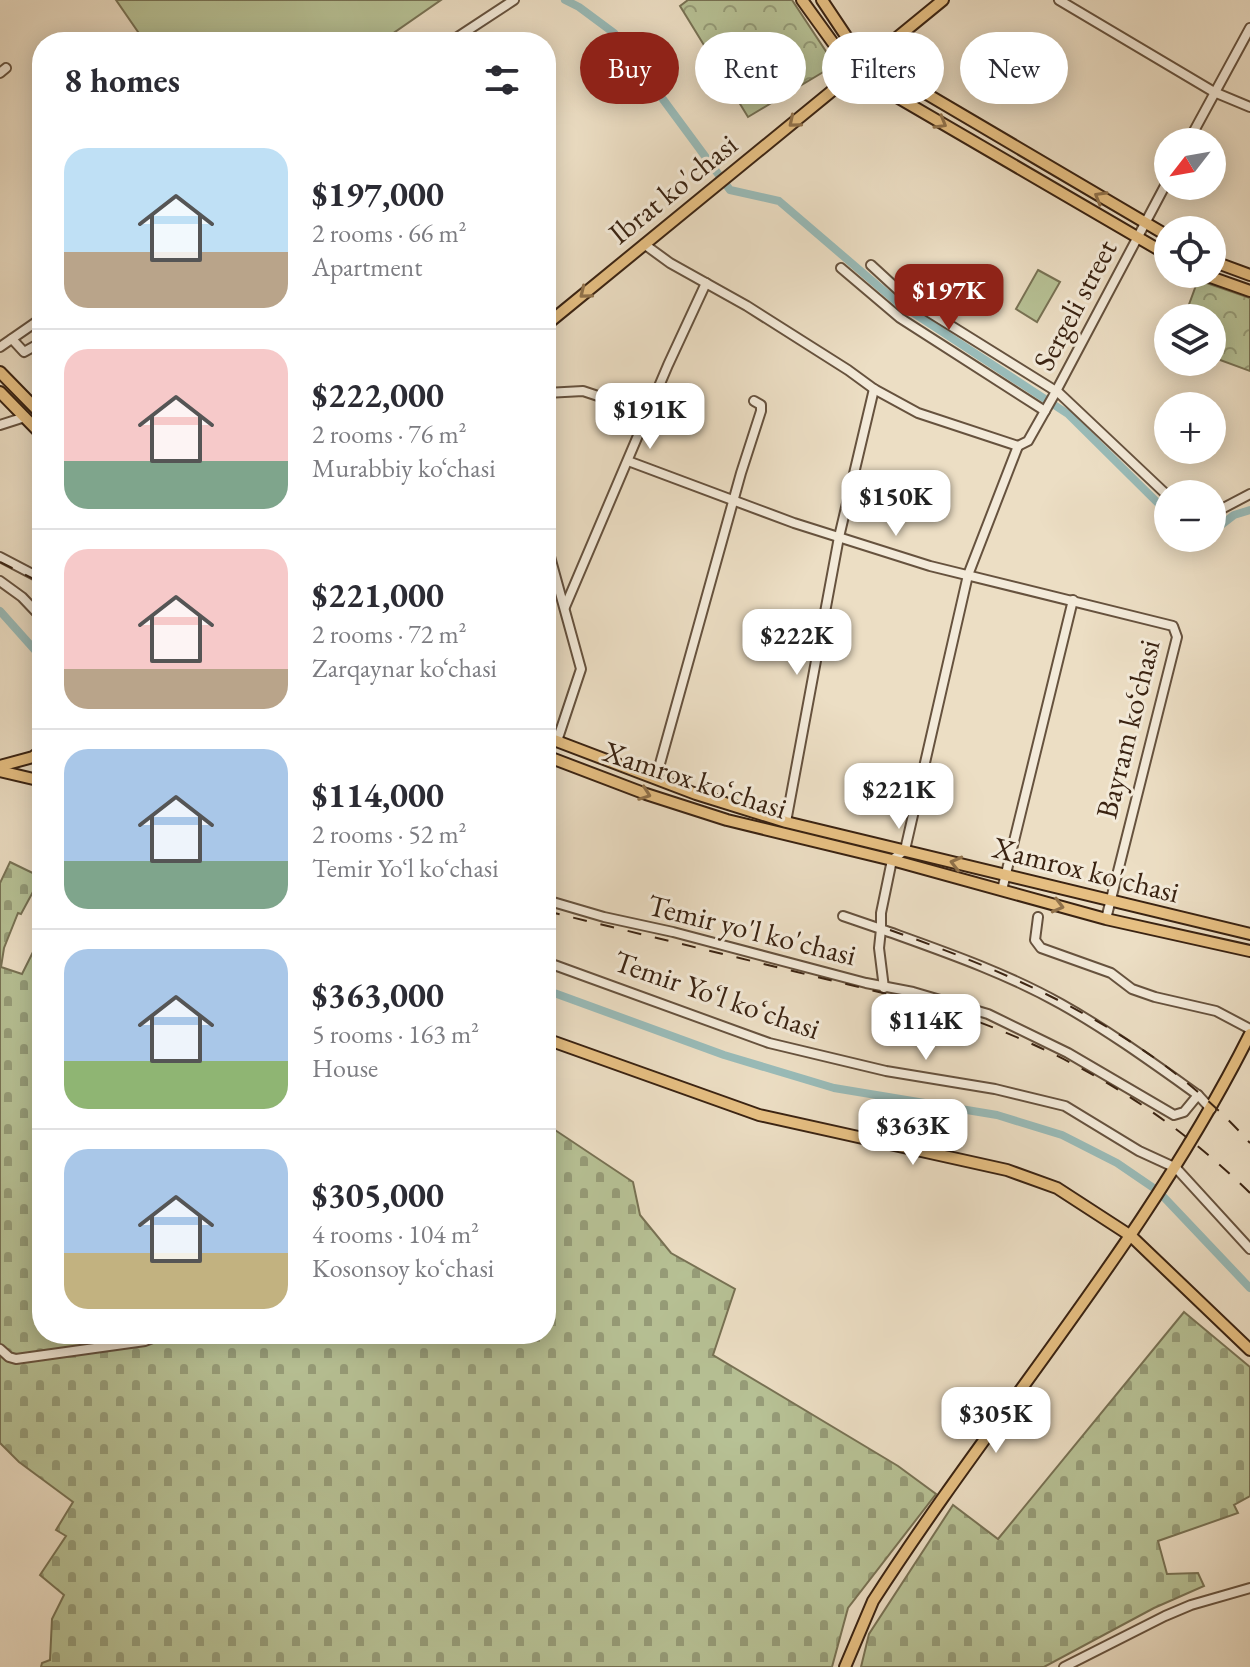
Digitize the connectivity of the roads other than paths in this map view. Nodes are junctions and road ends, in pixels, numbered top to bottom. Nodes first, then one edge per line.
1 (512, 0) edge
2 (802, 0) edge
3 (822, 0) edge
4 (943, 0) edge
5 (1059, 0) edge
6 (1250, 28) edge
7 (465, 32) edge
8 (825, 32) edge
9 (843, 32) edge
10 (904, 32) edge
11 (1214, 92) junction
12 (822, 98) edge
13 (909, 104) edge
14 (944, 104) edge
15 (1250, 107) edge
16 (1195, 128) edge
17 (1157, 200) edge
18 (1145, 223) junction
19 (1154, 228) edge
20 (1137, 238) junction
21 (644, 244) junction
22 (1154, 247) edge
23 (871, 265) dead end
24 (1226, 266) edge
25 (841, 268) dead end
26 (1250, 275) edge
27 (1226, 282) edge
28 (706, 283) junction
29 (1250, 291) edge
30 (556, 317) edge
31 (32, 325) edge
32 (12, 339) junction
33 (0, 347) edge
34 (32, 348) edge
35 (0, 372) edge
36 (874, 389) junction
37 (0, 392) edge
38 (556, 392) edge
39 (1055, 393) junction
40 (754, 401) dead end
41 (32, 405) edge
42 (1046, 410) junction
43 (649, 413) junction
44 (25, 417) junction
45 (32, 424) edge
46 (0, 425) edge
47 (1018, 446) junction
48 (628, 461) junction
49 (1154, 483) edge
50 (1250, 494) edge
51 (734, 500) junction
52 (1226, 507) edge
53 (839, 537) junction
54 (0, 557) edge
55 (32, 574) edge
56 (968, 575) junction
57 (0, 581) edge
58 (556, 583) edge
59 (1073, 600) junction
60 (565, 607) junction
61 (32, 608) edge
62 (556, 727) edge
63 (556, 741) edge
64 (586, 752) junction
65 (32, 759) edge
66 (556, 760) edge
67 (0, 768) edge
68 (579, 769) junction
69 (32, 778) edge
70 (656, 778) junction
71 (786, 822) junction
72 (905, 850) junction
73 (892, 860) junction
74 (1005, 876) junction
75 (1002, 890) junction
76 (1110, 902) junction
77 (556, 903) edge
78 (843, 916) dead end
79 (1038, 917) dead end
80 (1106, 919) junction
81 (881, 929) junction
82 (1250, 934) edge
83 (1250, 951) edge
84 (556, 966) edge
85 (884, 988) junction
86 (1250, 1032) edge
87 (556, 1043) edge
88 (1198, 1095) junction
89 (1211, 1109) junction
90 (1175, 1170) junction
91 (1131, 1236) junction
92 (1250, 1249) edge
93 (127, 1344) edge
94 (0, 1349) edge
95 (1250, 1350) edge
96 (1250, 1588) edge
97 (845, 1667) edge
98 (1064, 1667) edge

1 - 7 street
2 - 8 main road
3 - 9 main road
4 - 10 main road, Ibrat ko'chasi
5 - 11 street
6 - 11 street
11 - 15 street
11 - 16 street
12 -> 21 main road, Ibrat ko'chasi
13 -> 20 main road
18 -> 14 main road
17 - 18 street, Sergeli street
18 - 19 main road
18 - 20 street, Sergeli street
20 - 22 main road
20 - 39 street, Sergeli street
21 - 28 street
21 -> 30 main road, Ibrat ko'chasi
23 - 39 street
24 - 26 main road
25 - 42 street
27 - 29 main road
28 - 36 street
28 - 43 street
31 - 32 street
32 - 33 street
32 - 34 street
35 - 41 main road
36 - 47 street
36 - 53 street
37 - 44 main road
38 - 43 street
39 - 42 street, Sergeli street
39 - 49 street
40 - 51 street
42 - 47 street, Sergeli street
43 - 48 street
44 - 45 main road
44 - 46 street
47 - 56 street, Sergeli street
48 - 51 street
48 - 60 street
50 - 52 street
51 - 53 street
51 - 70 street
53 - 56 street
53 - 71 street
54 - 55 street
56 - 59 street
56 - 72 street, Sergeli street
57 - 61 street
58 - 60 street
59 - 74 street
59 - 76 street, Bayram ko‘chasi
60 - 62 street
63 - 64 main road, Xamrox ko'chasi
64 - 68 street
64 - 70 main road, Xamrox ko'chasi
65 - 67 main road
66 - 68 main road, Xamrox koʻchasi
67 - 69 main road
68 -> 73 main road, Xamrox koʻchasi
70 - 71 main road, Xamrox ko'chasi
71 - 72 main road, Xamrox ko'chasi
72 - 73 street
74 -> 72 main road, Xamrox ko'chasi
73 - 75 main road, Xamrox koʻchasi
73 - 81 street
74 - 75 street
74 - 76 main road, Xamrox ko'chasi
75 -> 80 main road, Xamrox koʻchasi
76 - 80 street
76 - 82 main road, Xamrox ko'chasi
77 - 85 street, Temir yo'l ko'chasi
78 - 81 street
79 - 86 street
80 - 83 main road, Xamrox koʻchasi
81 - 85 street
81 - 88 street
84 - 90 street, Temir Yoʻl koʻchasi
85 - 88 street, Temir yo'l ko'chasi
86 - 89 main road
87 - 91 main road
88 - 89 street
89 - 90 main road
90 - 91 main road
90 - 92 street, Temir Yoʻl koʻchasi
91 - 95 main road
91 - 97 main road
93 - 94 street
96 - 98 street

